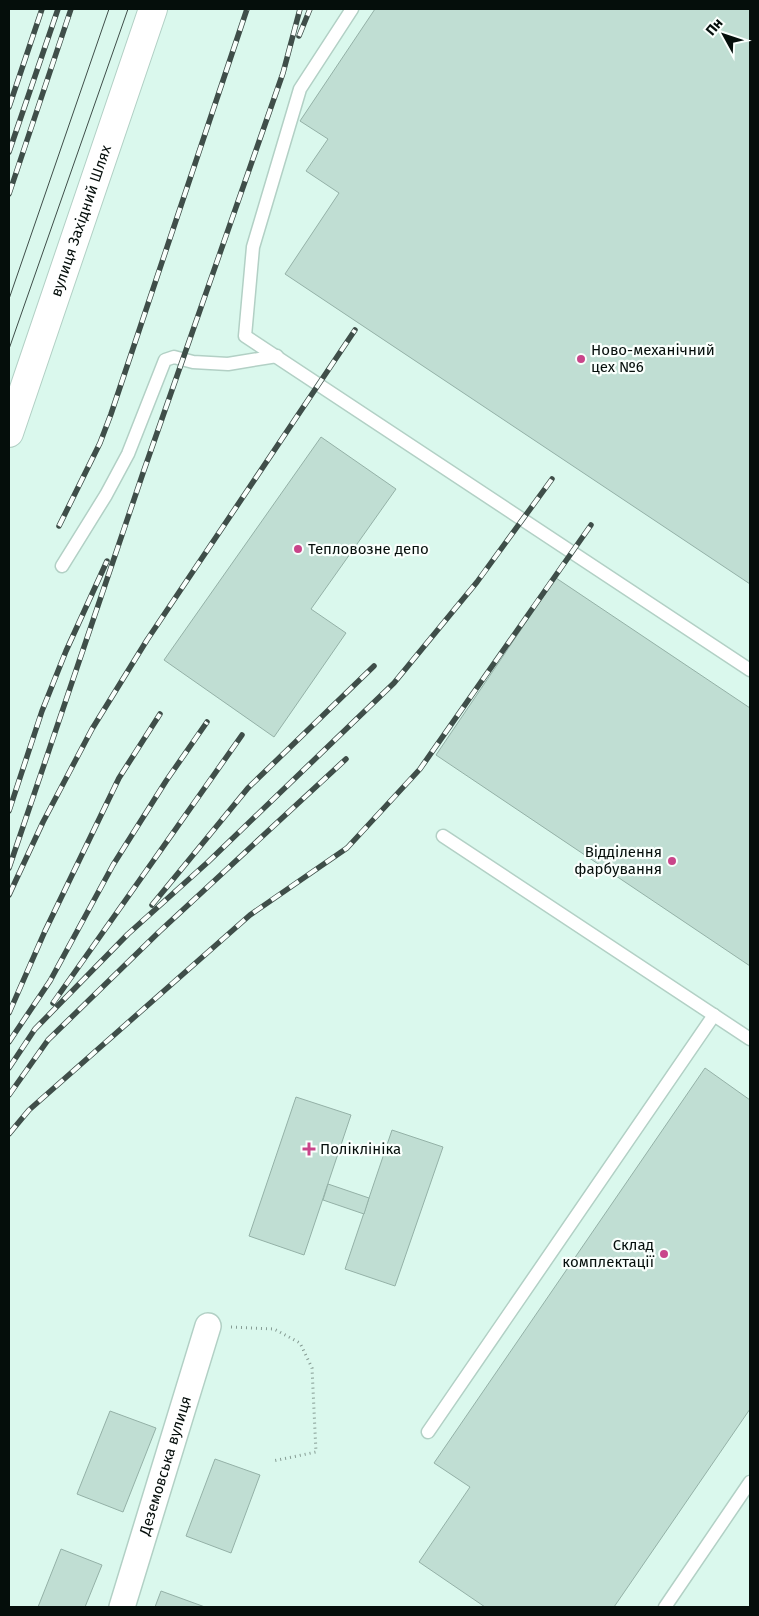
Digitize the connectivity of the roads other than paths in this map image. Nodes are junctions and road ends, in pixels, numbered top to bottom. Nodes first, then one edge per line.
1 (153, 9) edge
2 (352, 9) edge
3 (276, 356) junction
4 (9, 433) edge
5 (62, 566) dead end
6 (750, 670) edge
7 (443, 836) dead end
8 (714, 1015) junction
9 (750, 1039) edge
10 (208, 1326) road end
11 (428, 1432) dead end
12 (750, 1482) edge
13 (122, 1607) edge
14 (665, 1607) edge

1 - 4 street, вулиця Західний Шлях
2 - 3 lane
3 - 5 lane
3 - 6 lane
7 - 8 lane
8 - 9 lane
8 - 11 lane
10 - 13 street, Деземовська вулиця
12 - 14 lane

